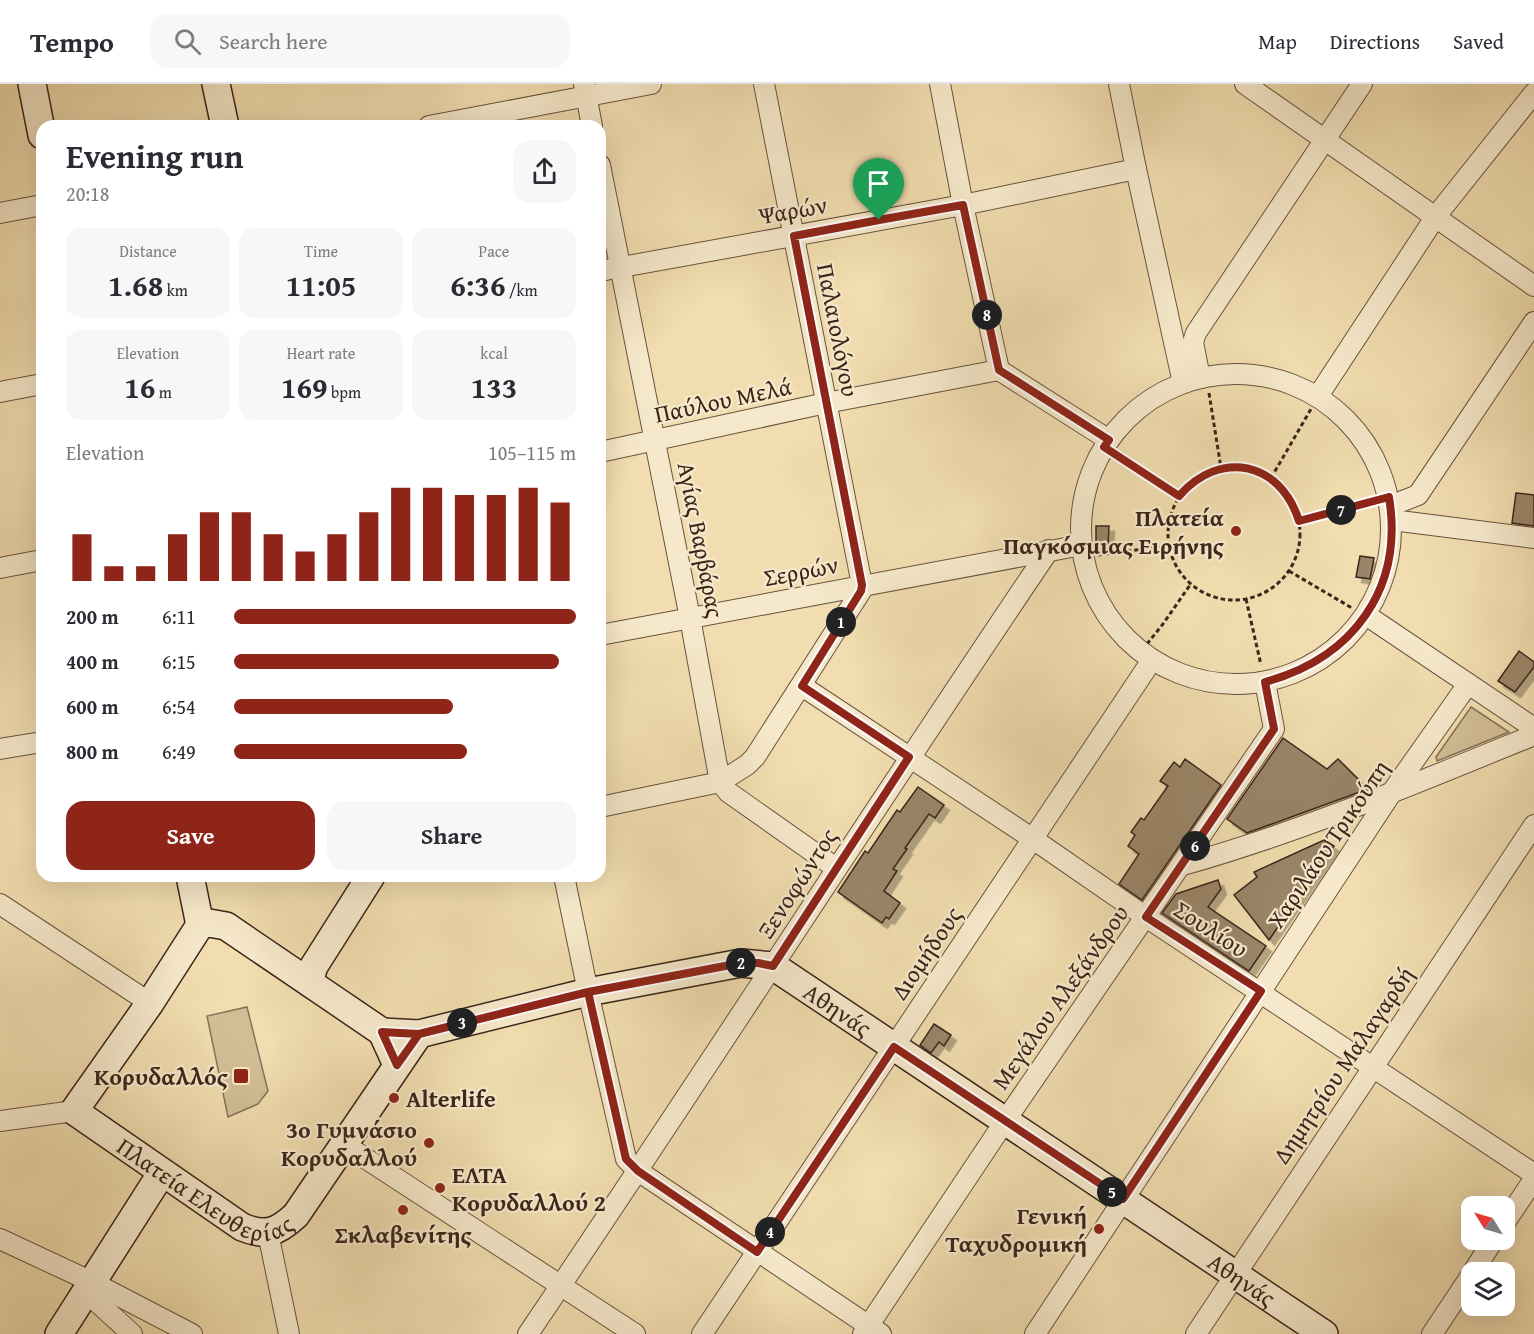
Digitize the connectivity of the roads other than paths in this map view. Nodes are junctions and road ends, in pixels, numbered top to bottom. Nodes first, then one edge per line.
1 (32, 84) edge
2 (216, 84) edge
3 (651, 84) edge
4 (764, 84) edge
5 (940, 84) edge
6 (1119, 84) edge
7 (1245, 84) edge
8 (1362, 84) edge
9 (585, 90) edge
10 (1534, 93) edge
11 (39, 120) edge
12 (224, 120) edge
13 (455, 120) edge
14 (591, 120) edge
15 (1326, 139) junction
16 (1136, 169) junction
17 (606, 196) edge
18 (963, 205) junction
19 (36, 206) edge
20 (0, 213) edge
21 (1436, 216) junction
22 (794, 236) junction
23 (620, 267) junction
24 (606, 270) edge
25 (1534, 286) edge
26 (1534, 322) edge
27 (1184, 343) junction
28 (999, 370) junction
29 (1196, 379) junction
30 (36, 385) edge
31 (0, 392) edge
32 (1318, 396) junction
33 (826, 403) junction
34 (655, 441) junction
35 (1107, 443) junction
36 (606, 451) edge
37 (1390, 508) junction
38 (1534, 538) edge
39 (1049, 550) junction
40 (1082, 551) junction
41 (36, 561) edge
42 (0, 568) edge
43 (862, 585) junction
44 (1366, 615) junction
45 (690, 618) junction
46 (606, 634) edge
47 (1146, 656) junction
48 (1265, 682) junction
49 (1468, 684) junction
50 (802, 686) junction
51 (1534, 728) edge
52 (1534, 735) edge
53 (36, 743) edge
54 (0, 749) edge
55 (909, 757) junction
56 (720, 782) junction
57 (1392, 792) junction
58 (606, 806) edge
59 (1534, 825) edge
60 (1033, 839) junction
61 (1183, 865) junction
62 (836, 868) junction
63 (191, 882) edge
64 (367, 882) edge
65 (565, 882) edge
66 (0, 904) edge
67 (1146, 917) junction
68 (200, 925) junction
69 (773, 966) junction
70 (309, 982) junction
71 (1261, 991) junction
72 (588, 992) junction
73 (150, 1003) junction
74 (382, 1032) junction
75 (419, 1034) junction
76 (894, 1047) junction
77 (397, 1065) junction
78 (1373, 1066) junction
79 (74, 1111) junction
80 (0, 1121) edge
81 (1005, 1121) junction
82 (345, 1144) junction
83 (638, 1171) junction
84 (161, 1173) junction
85 (1534, 1174) edge
86 (1534, 1179) edge
87 (1123, 1199) junction
88 (1515, 1208) edge
89 (268, 1233) junction
90 (0, 1239) edge
91 (757, 1252) junction
92 (1235, 1275) junction
93 (561, 1285) junction
94 (89, 1287) junction
95 (1461, 1290) edge
96 (871, 1331) edge
97 (59, 1334) edge
98 (132, 1334) edge
99 (192, 1334) edge
100 (289, 1334) edge
101 (528, 1334) edge
102 (635, 1334) edge
103 (702, 1334) edge
104 (1035, 1334) edge
105 (1196, 1334) edge
106 (1324, 1334) edge
107 (1432, 1334) edge

1 - 11 main road
2 - 12 main road
3 - 9 street
4 - 22 street, Παλαιολόγου
5 - 18 street
6 - 16 street
7 - 15 street
8 - 15 street
9 - 13 street
9 - 14 street
10 - 21 street
15 - 21 street
15 - 27 street
16 - 18 street, Ψαρών
16 - 27 street
17 - 23 street, Αγίας Βαρβάρας
18 - 22 street, Ψαρών
18 - 28 street
19 - 20 street
21 - 25 street
21 - 32 street
22 - 23 street, Ψαρών
22 - 33 street, Παλαιολόγου
23 - 24 street, Ψαρών
23 - 34 street, Αγίας Βαρβάρας
26 - 37 street
27 - 29 street
28 - 33 street, Παύλου Μελά
28 - 35 street
29 - 32 street
29 - 35 street
30 - 31 street
32 - 37 street
33 - 34 street, Παύλου Μελά
33 - 43 street, Παλαιολόγου
34 - 36 street, Παύλου Μελά
34 - 45 street, Αγίας Βαρβάρας
35 - 40 street
37 - 38 street
37 - 44 street
39 - 40 street, Σερρών
39 - 43 street, Σερρών
39 - 55 street, Ξενοφώντος
40 - 47 street
41 - 42 street
43 - 45 street, Σερρών
43 - 50 street
44 - 48 street
44 - 49 street
45 - 46 street, Σερρών
45 - 56 street, Αγίας Βαρβάρας
47 - 48 street
47 - 60 street, Διομήδους
48 - 61 street, Μεγάλου Αλεξάνδρου
49 - 51 street
49 - 57 street, Χαριλάου Τρικούπη
50 - 55 street, Σουλίου
50 - 56 street
52 - 57 street
53 - 54 street
55 - 60 street, Σουλίου
55 - 62 street, Ξενοφώντος
56 - 58 street
56 - 62 street
57 - 61 street
57 - 71 street, Χαριλάου Τρικούπη
59 - 78 street, Δημητρίου Μαλαγαρδή
60 - 67 street, Σουλίου
60 - 76 street, Διομήδους
61 - 67 street, Μεγάλου Αλεξάνδρου
62 - 69 street, Ξενοφώντος
63 - 68 main road
64 - 70 main road
65 - 72 street
66 - 73 street
67 - 71 street, Σουλίου
67 - 81 street, Μεγάλου Αλεξάνδρου
68 - 70 main road
68 - 73 main road
69 - 72 main road, Αθηνάς
69 - 76 main road, Αθηνάς
69 - 83 street, Ξενοφώντος
70 - 74 main road
71 - 78 street, Σουλίου
71 - 87 street, Χαριλάου Τρικούπη
72 - 75 main road, Αθηνάς
72 - 83 street
73 - 79 main road
74 - 75 main road, Αθηνάς
74 - 77 main road
75 - 77 main road
76 - 81 main road, Αθηνάς
76 - 91 street, Διομήδους
77 - 82 main road, Πλατεία Ελευθερίας
78 - 85 street, Σουλίου
78 - 92 street, Δημητρίου Μαλαγαρδή
79 - 80 street
79 - 84 main road, Πλατεία Ελευθερίας
81 - 87 main road, Αθηνάς
81 - 96 street, Μεγάλου Αλεξάνδρου
82 - 89 main road, Πλατεία Ελευθερίας
82 - 93 street
83 - 91 street
83 - 93 street, Ξενοφώντος
84 - 89 main road, Πλατεία Ελευθερίας
84 - 94 main road
86 - 88 street
87 - 92 main road, Αθηνάς
87 - 104 street, Χαριλάου Τρικούπη
89 - 100 street
90 - 94 street
91 - 96 street
91 - 103 street, Διομήδους
92 - 105 street, Δημητρίου Μαλαγαρδή
92 - 106 main road, Αθηνάς
93 - 101 street, Ξενοφώντος
93 - 102 street
94 - 97 main road
94 - 98 street
94 - 99 street
95 - 107 street

